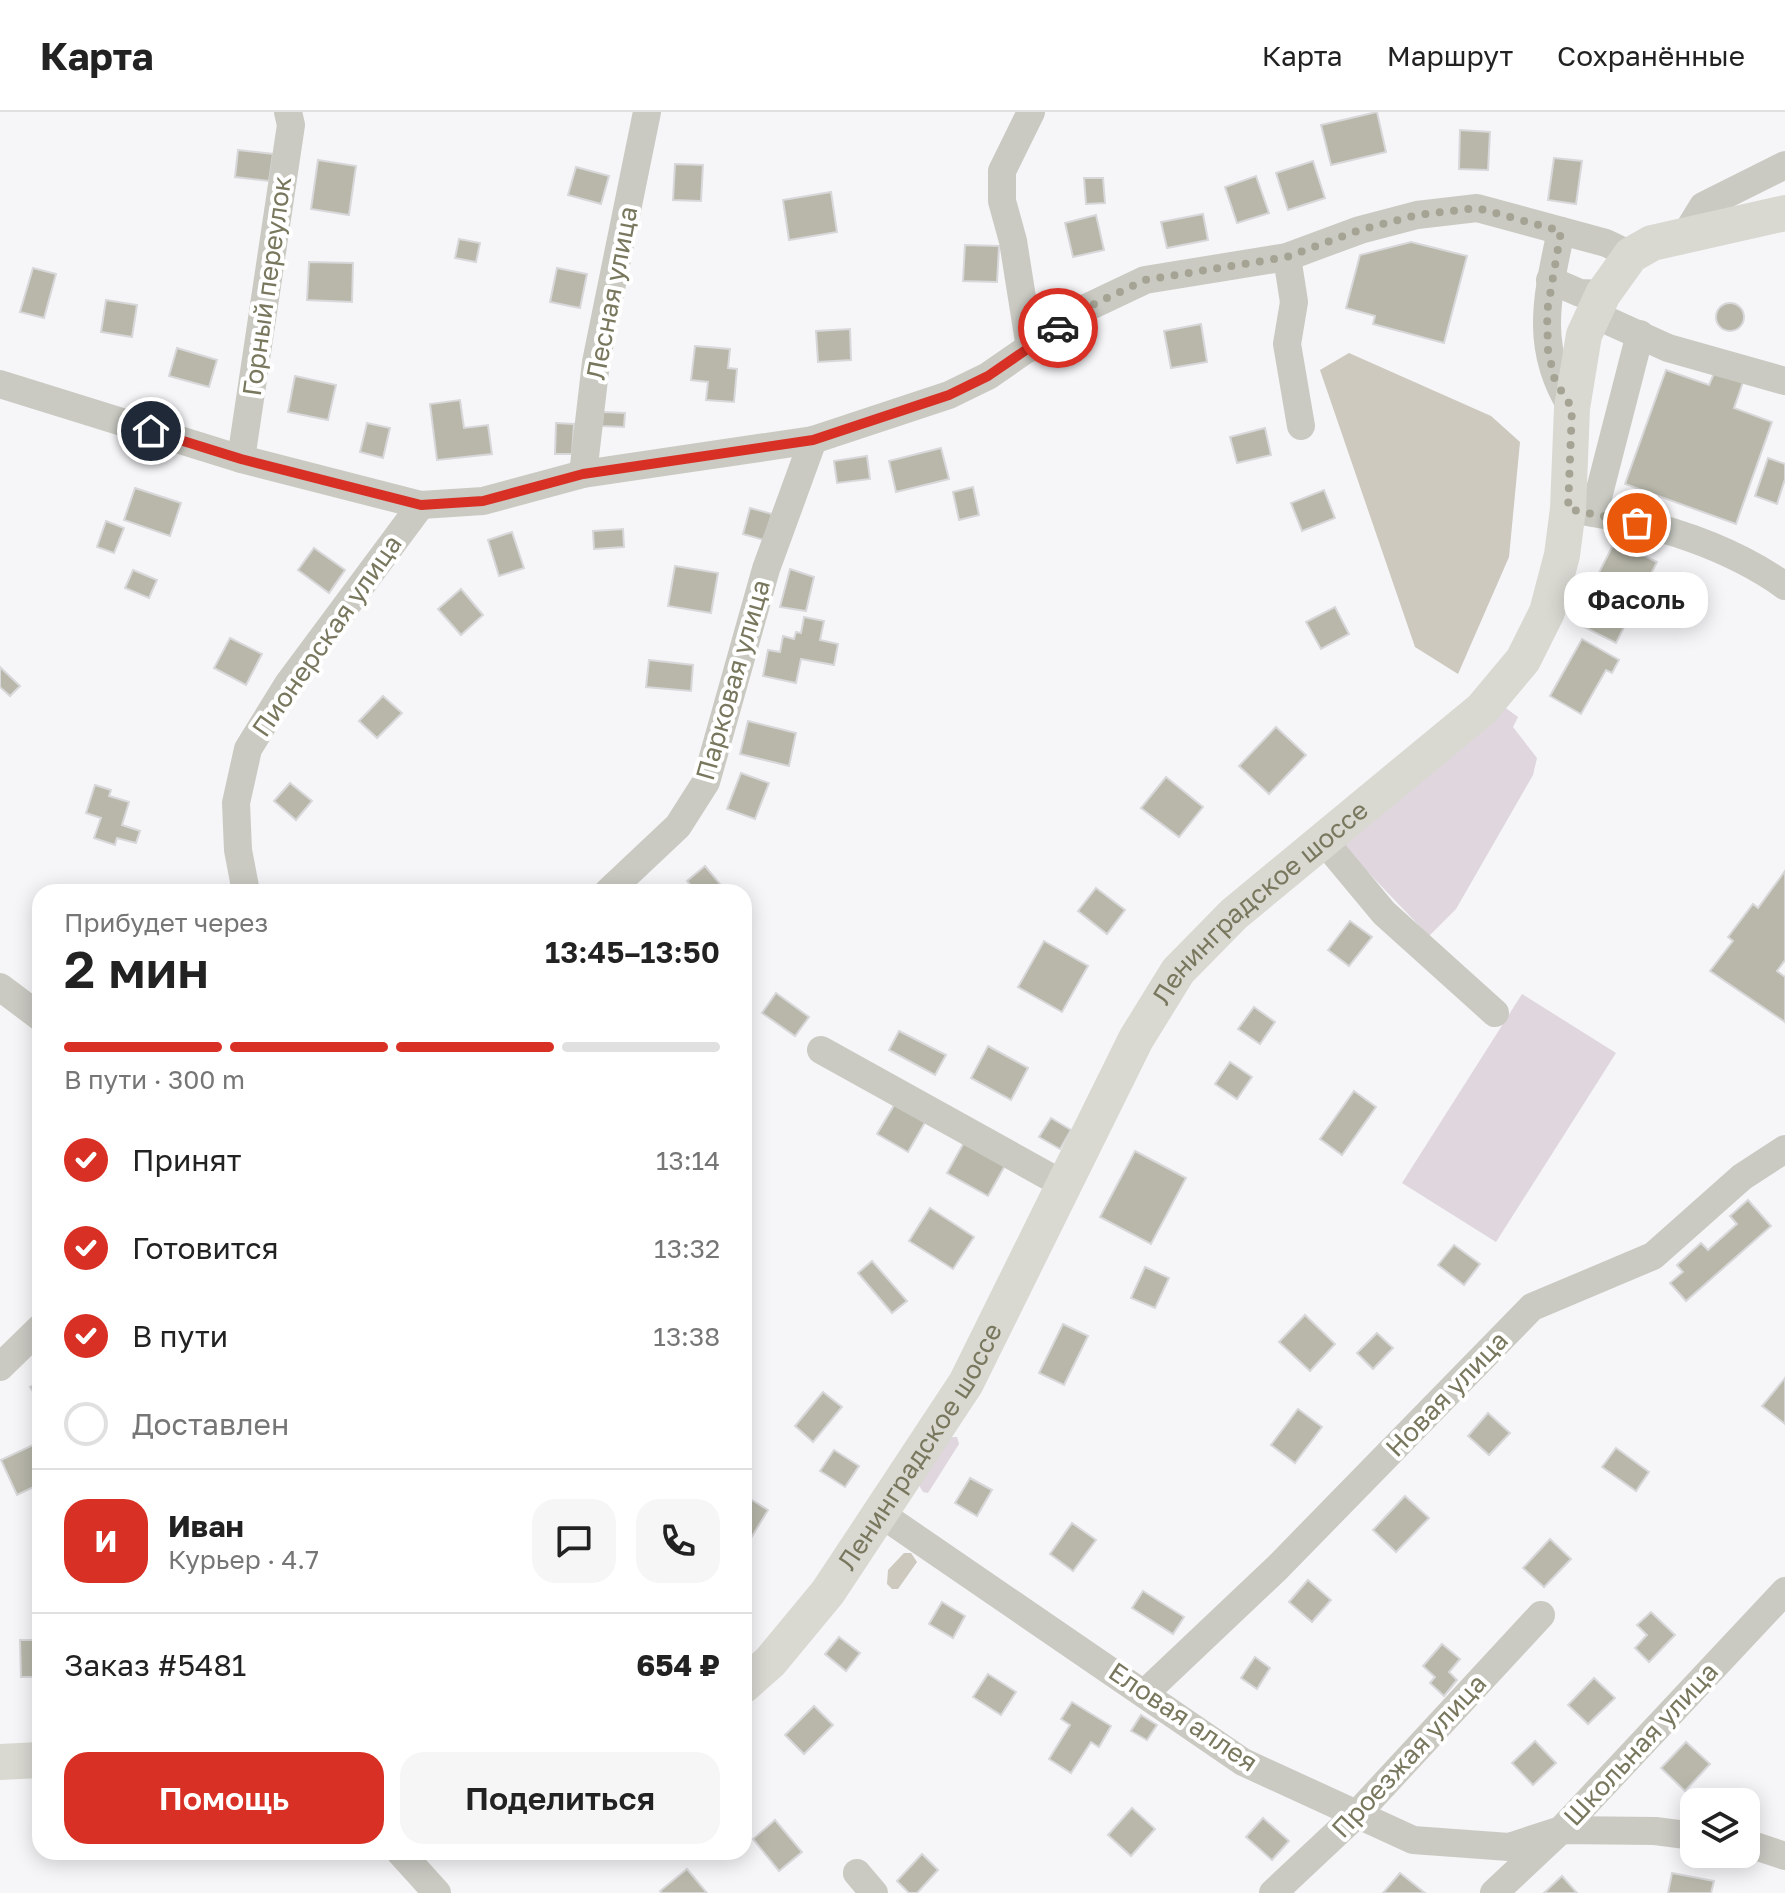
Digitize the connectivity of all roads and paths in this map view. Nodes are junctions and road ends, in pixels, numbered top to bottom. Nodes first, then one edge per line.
1 (288, 112) edge
2 (647, 112) edge
3 (1031, 112) edge
4 (1785, 165) edge
5 (1785, 213) edge
6 (1561, 231) junction
7 (1684, 237) junction
8 (1631, 255) junction
9 (1287, 257) junction
10 (1550, 280) junction
11 (1598, 304) junction
12 (1640, 334) junction
13 (1030, 348) junction
14 (1785, 381) edge
15 (0, 384) edge
16 (1572, 408) junction
17 (1301, 426) dead end
18 (813, 440) junction
19 (241, 459) junction
20 (583, 474) junction
21 (421, 505) junction
22 (1581, 511) junction
23 (1785, 586) edge
24 (1324, 841) junction
25 (244, 884) edge
26 (616, 884) edge
27 (0, 987) edge
28 (32, 1011) edge
29 (1495, 1013) dead end
30 (821, 1050) dead end
31 (1785, 1149) edge
32 (1066, 1186) junction
33 (32, 1336) edge
34 (0, 1367) edge
35 (881, 1514) junction
36 (1785, 1591) edge
37 (1541, 1615) dead end
38 (752, 1677) edge
39 (1146, 1692) junction
40 (32, 1760) edge
41 (1, 1762) edge
42 (1355, 1816) junction
43 (1561, 1830) junction
44 (1680, 1834) edge
45 (1760, 1848) edge
46 (1785, 1856) edge
47 (407, 1860) edge
48 (437, 1893) edge
49 (1273, 1893) edge
50 (1494, 1893) edge

1 - 19 street, Горный переулок
2 - 20 street, Лесная улица
3 - 13 street
4 - 7 street
5 - 7 main road
6 - 8 street
6 - 9 street
6 - 10 street
7 - 8 main road
8 - 11 main road, Ленинградское шоссе
9 - 13 street
9 - 17 street
10 - 11 street
10 - 16 street
11 - 12 street
11 - 16 main road, Ленинградское шоссе
12 - 14 street
12 - 22 street
13 - 18 street
15 - 19 street
16 - 22 main road, Ленинградское шоссе
18 - 20 street
18 - 26 street, Парковая улица
19 - 21 street
20 - 21 street
21 - 25 street, Пионерская улица
22 - 23 street
22 - 24 main road, Ленинградское шоссе
24 - 29 street
24 - 32 main road, Ленинградское шоссе
27 - 28 street
30 - 32 street
31 - 39 street, Новая улица
32 - 35 main road, Ленинградское шоссе
33 - 34 street
35 - 38 main road, Ленинградское шоссе
35 - 39 street, Еловая аллея
36 - 43 street, Школьная улица
37 - 42 street, Проезжая улица
39 - 42 street, Еловая аллея
40 - 41 main road
42 - 43 street, Еловая аллея
42 - 49 street, Проезжая улица
43 - 44 street
43 - 50 street, Школьная улица
45 - 46 street
47 - 48 street

